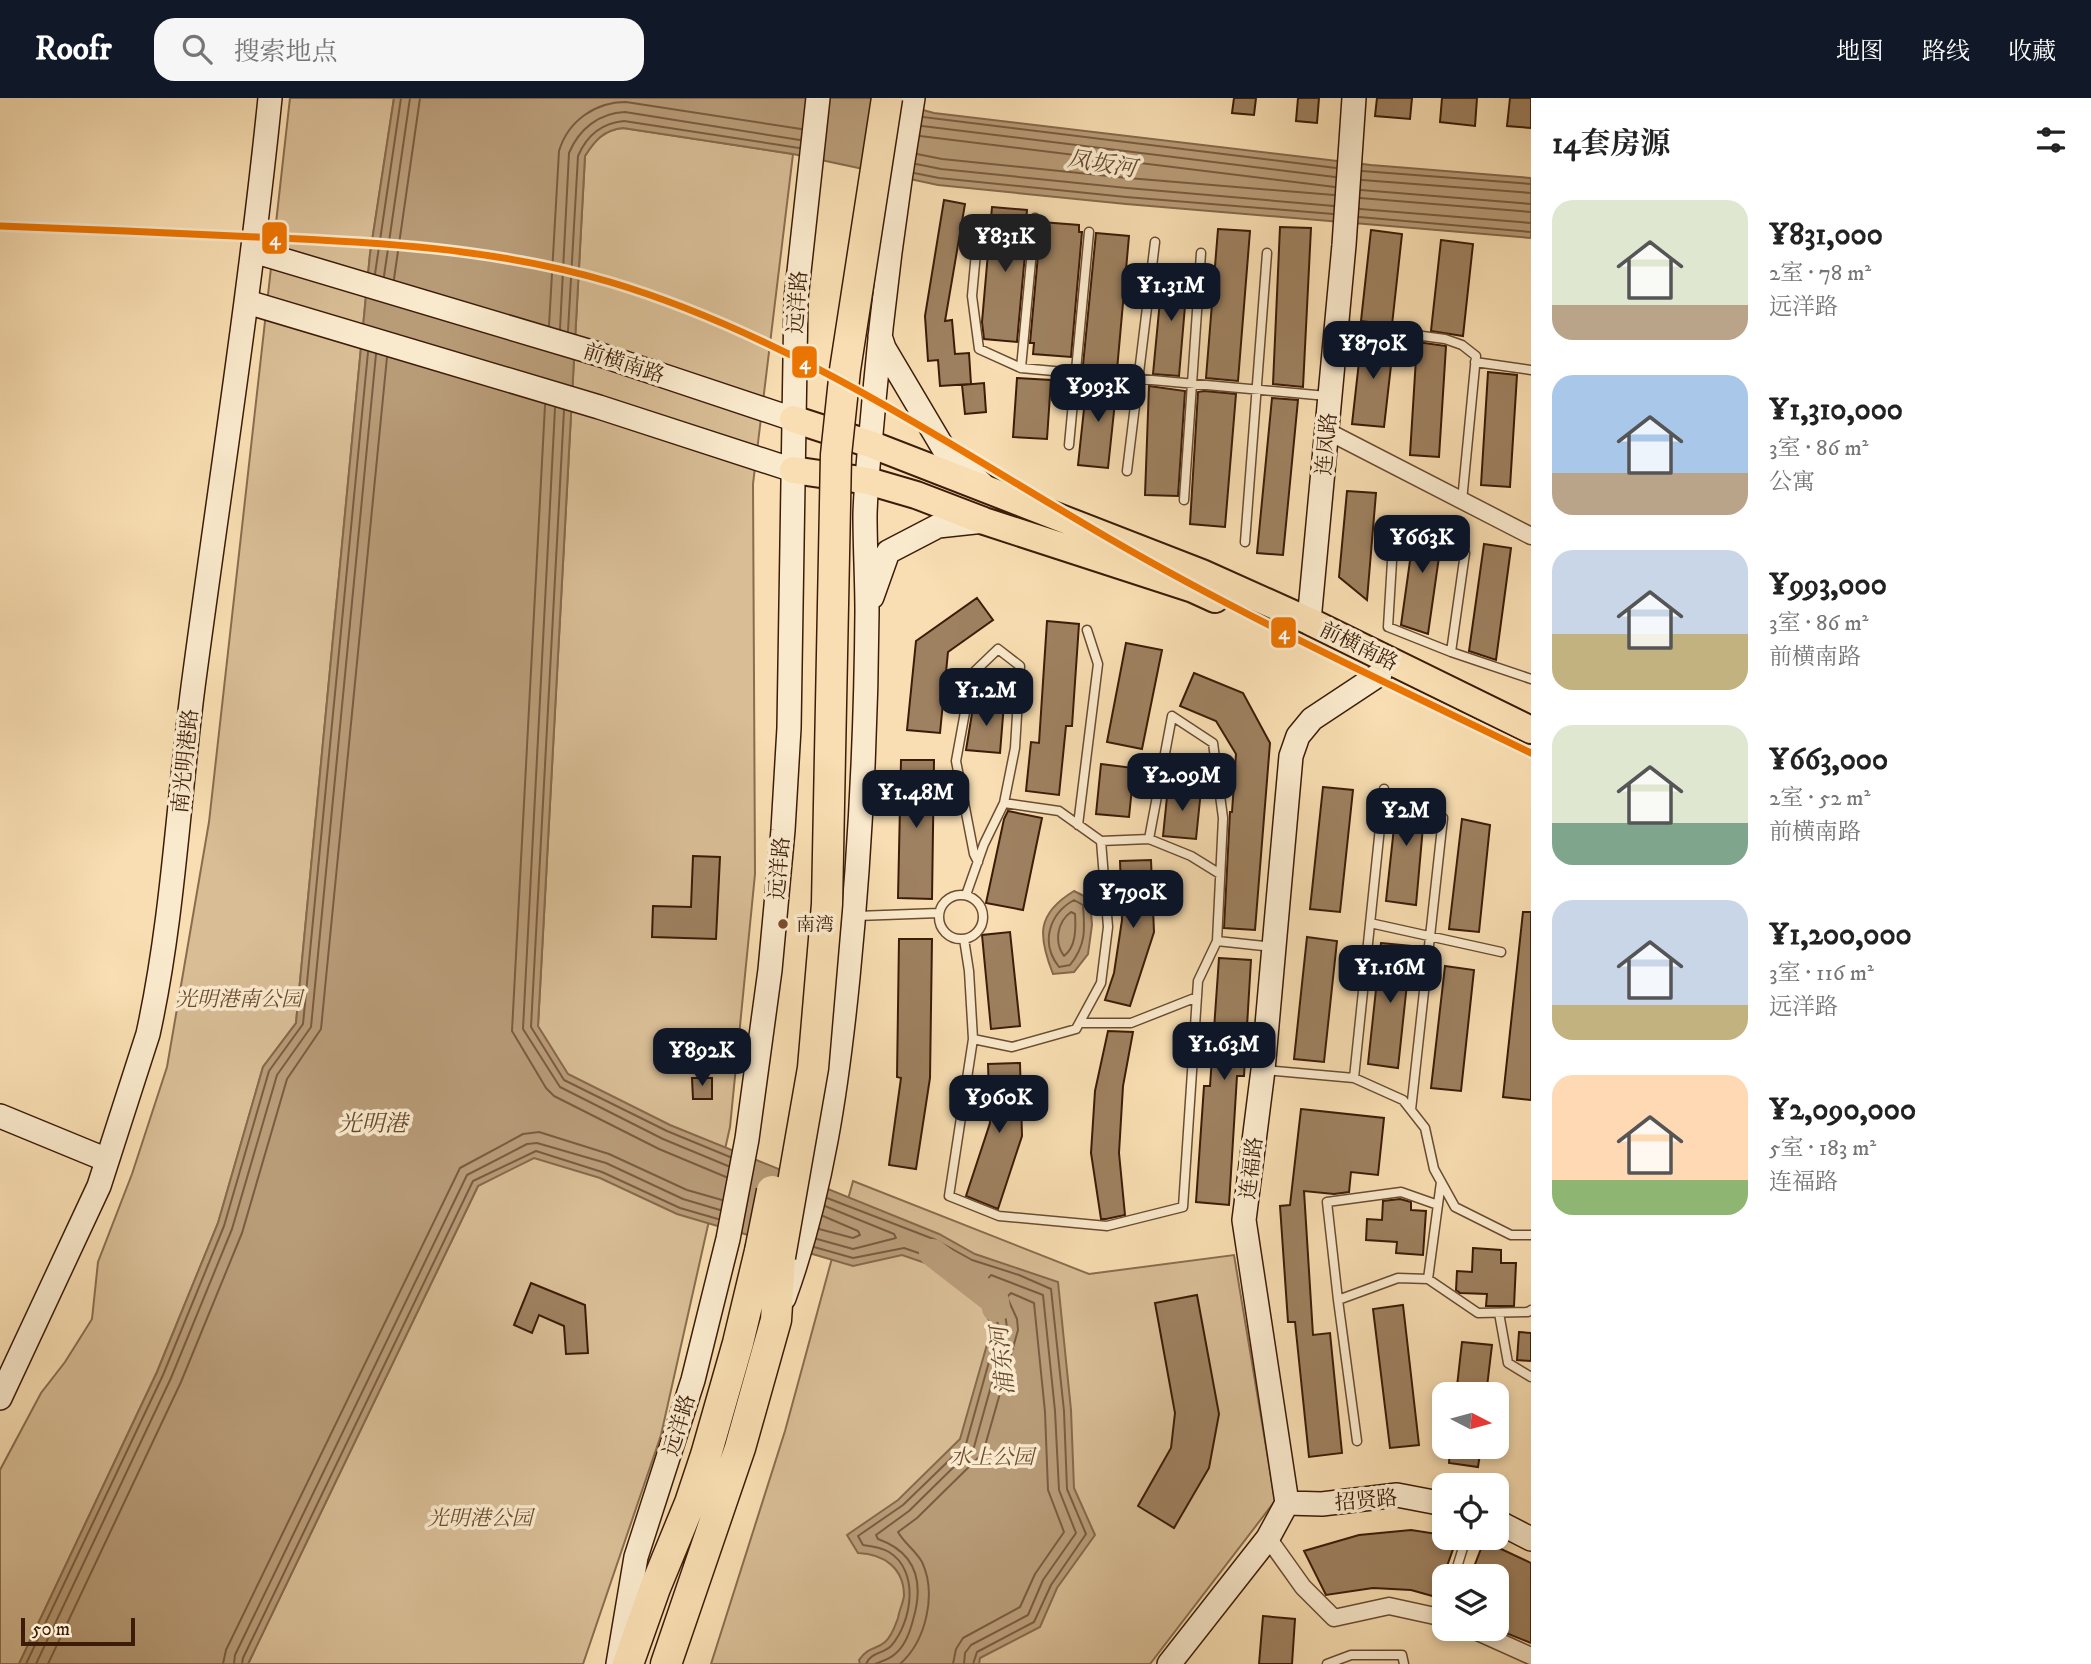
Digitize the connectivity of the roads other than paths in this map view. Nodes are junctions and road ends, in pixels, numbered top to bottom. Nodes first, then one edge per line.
1 (270, 98) edge
2 (818, 98) edge
3 (866, 98) edge
4 (887, 98) edge
5 (913, 98) edge
6 (1354, 98) edge
7 (1035, 218) dead end
8 (979, 220) dead end
9 (1089, 232) dead end
10 (1155, 242) dead end
11 (253, 251) junction
12 (1201, 253) dead end
13 (1267, 253) dead end
14 (247, 302) junction
15 (1336, 325) junction
16 (880, 335) junction
17 (1475, 362) junction
18 (1021, 368) junction
19 (1531, 370) edge
20 (1076, 374) junction
21 (1138, 378) junction
22 (1193, 383) junction
23 (1256, 390) junction
24 (1330, 397) junction
25 (793, 419) junction
26 (1327, 431) junction
27 (870, 444) junction
28 (1069, 445) dead end
29 (793, 470) junction
30 (1127, 471) dead end
31 (868, 481) junction
32 (990, 491) junction
33 (1184, 500) dead end
34 (1462, 501) junction
35 (984, 521) junction
36 (1394, 528) dead end
37 (1531, 536) edge
38 (1245, 541) dead end
39 (1465, 553) dead end
40 (867, 613) junction
41 (1309, 621) junction
42 (1087, 630) dead end
43 (1451, 652) junction
44 (1380, 674) junction
45 (1531, 679) edge
46 (1531, 730) edge
47 (1531, 750) edge
48 (1384, 789) dead end
49 (1004, 803) junction
50 (1443, 818) dead end
51 (1078, 825) junction
52 (1149, 839) junction
53 (1101, 841) junction
54 (978, 862) junction
55 (1220, 874) junction
56 (966, 895) junction
57 (939, 913) junction
58 (854, 917) junction
59 (1370, 923) junction
60 (1430, 934) junction
61 (964, 939) junction
62 (1217, 941) junction
63 (1276, 948) junction
64 (1501, 952) dead end
65 (1197, 997) junction
66 (1080, 1023) junction
67 (973, 1039) junction
68 (1264, 1070) junction
69 (1354, 1078) junction
70 (1411, 1110) junction
71 (0, 1116) edge
72 (107, 1160) junction
73 (1441, 1182) junction
74 (1437, 1205) junction
75 (1531, 1235) edge
76 (780, 1255) junction
77 (1427, 1279) junction
78 (1338, 1300) junction
79 (1531, 1310) edge
80 (1499, 1313) junction
81 (1531, 1377) edge
82 (0, 1398) edge
83 (1357, 1441) dead end
84 (1432, 1502) edge
85 (1287, 1503) junction
86 (1509, 1528) edge
87 (1268, 1538) junction
88 (1531, 1539) edge
89 (1432, 1612) edge
90 (1498, 1641) edge
91 (1531, 1656) edge
92 (618, 1664) edge
93 (628, 1664) edge
94 (666, 1664) edge
95 (1169, 1664) edge
96 (1327, 1664) edge
97 (1404, 1664) edge

1 - 11 main road, 南光明港路
2 - 25 main road, 远洋路
3 - 76 highway, bridge
4 - 76 highway, bridge
5 - 16 main road, 远洋路
6 - 15 main road, 连凤路
7 - 18 lane
8 - 18 lane
9 - 20 lane
10 - 21 lane
11 - 14 main road, 南光明港路
11 - 25 main road, 前横南路
12 - 22 lane
13 - 23 lane
14 - 29 main road, 前横南路
14 - 72 main road, 南光明港路
15 - 17 lane
15 - 24 main road, 连凤路
16 - 27 main road, 远洋路
16 - 32 main road, 前横南路
17 - 19 lane
17 - 34 lane
18 - 20 lane
20 - 21 lane
20 - 28 lane
21 - 22 lane
21 - 30 lane
22 - 23 lane
22 - 33 lane
23 - 24 lane
23 - 38 lane
24 - 26 main road, 连凤路
25 - 27 main road, 前横南路
25 - 29 main road, 远洋路
26 - 34 street
26 - 41 main road, 连凤路
27 - 31 main road, 远洋路
27 - 32 main road, 前横南路
29 - 31 main road, 前横南路
29 - 92 main road, 远洋路
31 - 35 main road, 前横南路
31 - 40 main road, 远洋路
32 - 41 main road, 前横南路
34 - 37 street
35 - 40 main road, 前横南路
35 - 44 main road, 前横南路
36 - 43 lane
39 - 43 lane
40 - 58 main road, 远洋路
41 - 46 main road, 前横南路
42 - 51 lane
43 - 45 lane
44 - 47 main road, 前横南路
44 - 63 main road, 连福路
48 - 59 lane
49 - 51 lane
49 - 54 lane
49 - 54 lane
50 - 60 lane
51 - 53 lane
52 - 53 lane
52 - 55 lane
52 - 55 lane
53 - 66 lane
54 - 56 lane
55 - 62 lane
56 - 57 lane
56 - 61 lane
57 - 58 lane
57 - 61 lane
58 - 76 main road, 远洋路
59 - 60 lane
59 - 69 lane
60 - 64 lane
60 - 70 lane
61 - 67 lane
62 - 63 lane
62 - 65 lane
63 - 68 main road, 连福路
65 - 66 lane
65 - 67 lane
66 - 67 lane
68 - 69 lane
68 - 85 main road, 连福路
69 - 70 lane
70 - 73 lane
71 - 72 main road
72 - 82 main road, 南光明港路
73 - 74 lane
73 - 75 lane
74 - 77 lane
74 - 78 lane
76 - 93 highway, 远洋路
76 - 94 highway, 远洋路
77 - 78 lane
77 - 80 lane
78 - 83 lane
79 - 80 lane
80 - 81 lane
84 - 85 main road, 招贤路
85 - 87 main road
86 - 88 main road
87 - 89 street
87 - 95 main road
90 - 91 street
96 - 97 lane

